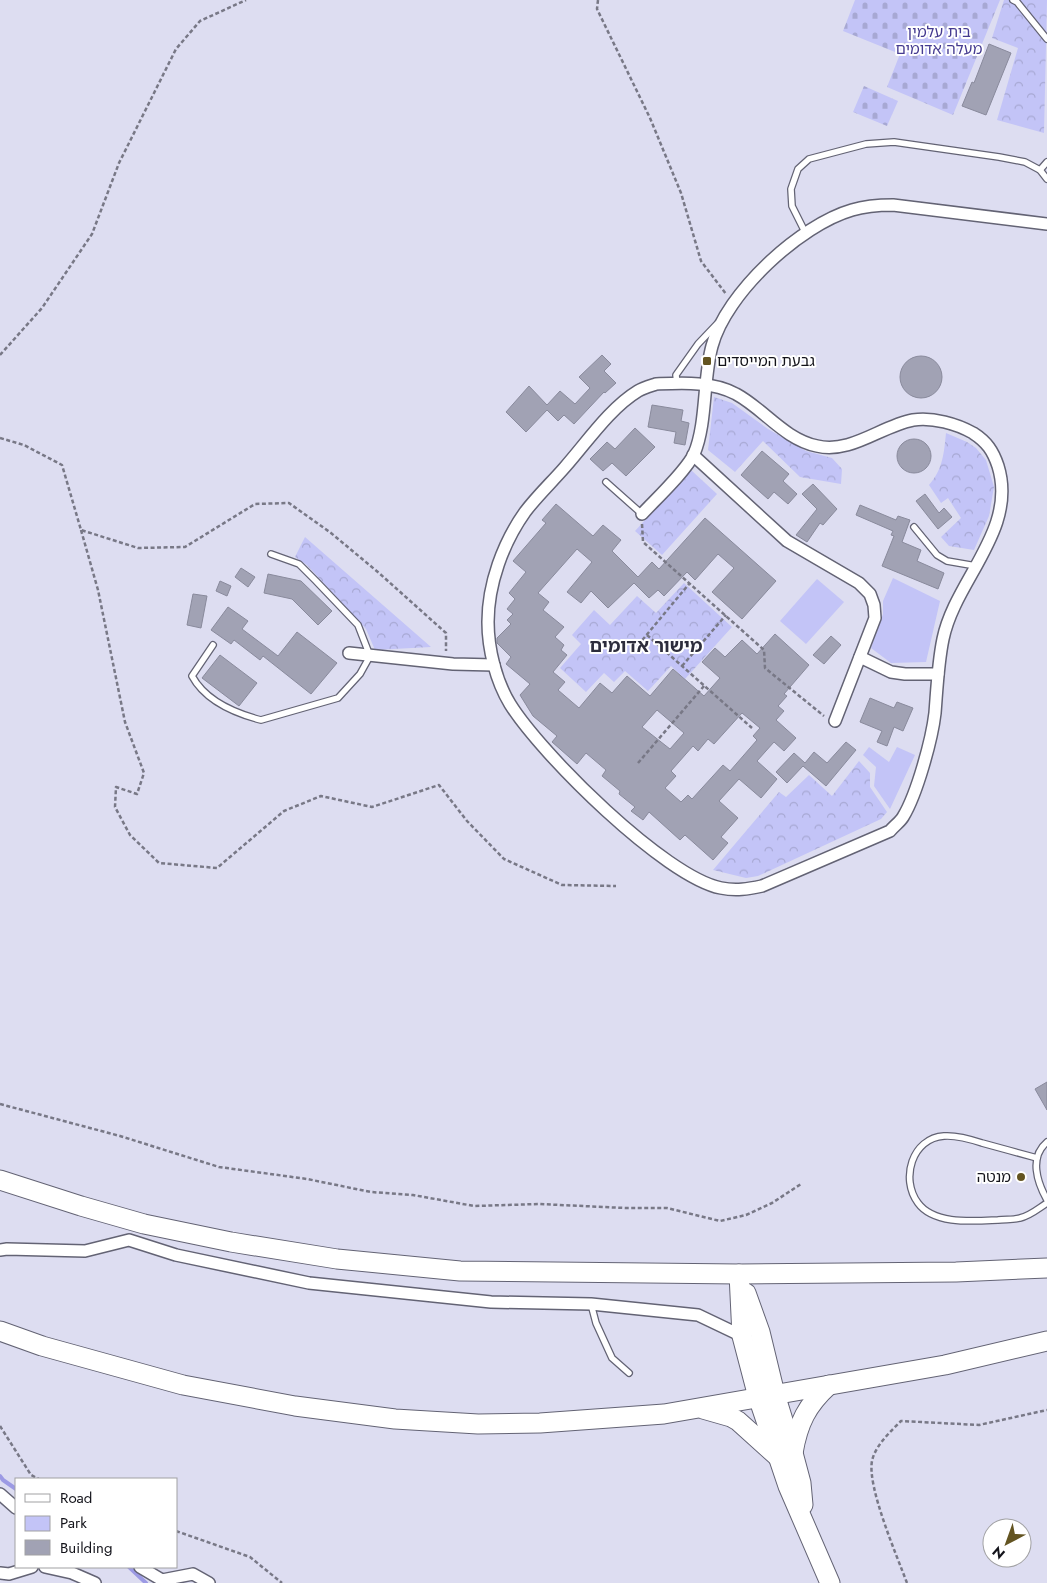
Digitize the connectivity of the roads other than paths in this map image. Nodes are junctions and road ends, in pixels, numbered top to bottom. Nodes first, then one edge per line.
1 (1013, 0) edge
2 (1047, 39) edge
3 (1047, 162) edge
4 (1040, 170) junction
5 (1047, 179) edge
6 (1047, 224) edge
7 (806, 234) junction
8 (723, 317) junction
9 (676, 384) junction
10 (706, 385) junction
11 (694, 455) junction
12 (606, 482) dead end
13 (642, 514) joint
14 (914, 527) dead end
15 (271, 554) dead end
16 (976, 566) junction
17 (213, 645) dead end
18 (349, 654) dead end
19 (370, 656) junction
20 (860, 657) junction
21 (494, 665) junction
22 (938, 674) junction
23 (835, 721) road end
24 (1047, 1142) edge
25 (1037, 1158) junction
26 (0, 1180) edge
27 (1046, 1198) edge
28 (0, 1250) edge
29 (1047, 1268) edge
30 (739, 1274) junction
31 (591, 1304) junction
32 (0, 1331) edge
33 (742, 1336) junction
34 (1047, 1341) edge
35 (629, 1373) dead end
36 (829, 1385) junction
37 (766, 1396) junction
38 (697, 1408) junction
39 (786, 1455) junction
40 (0, 1494) edge
41 (15, 1507) edge
42 (29, 1568) edge
43 (50, 1568) edge
44 (142, 1568) edge
45 (0, 1573) edge
46 (164, 1581) edge
47 (95, 1583) edge
48 (209, 1583) edge
49 (830, 1583) edge

1 - 2 lane
3 - 4 lane
4 - 5 lane
4 - 7 lane
6 - 7 street
7 - 8 street
8 - 9 lane
8 - 10 street
9 - 10 street
9 - 21 street
10 - 11 street
10 - 16 street
11 - 13 street
11 - 20 street
12 - 13 lane
14 - 16 lane
15 - 19 lane
16 - 22 street
17 - 19 lane
18 - 19 street
19 - 21 street
20 - 22 street
20 - 23 street
21 - 22 street
24 - 25 lane
25 - 27 lane
25 - 27 lane
26 - 30 main road
28 - 31 street
29 - 30 main road
30 - 33 main road
30 - 37 main road
31 - 33 street
31 - 35 lane
32 - 38 main road
33 - 37 main road
34 - 36 main road
36 - 37 main road
36 - 39 main road
37 - 38 main road
37 - 39 main road
38 - 39 main road
39 - 49 main road
40 - 41 street
42 - 45 street
43 - 47 street
44 - 46 street
46 - 48 street

